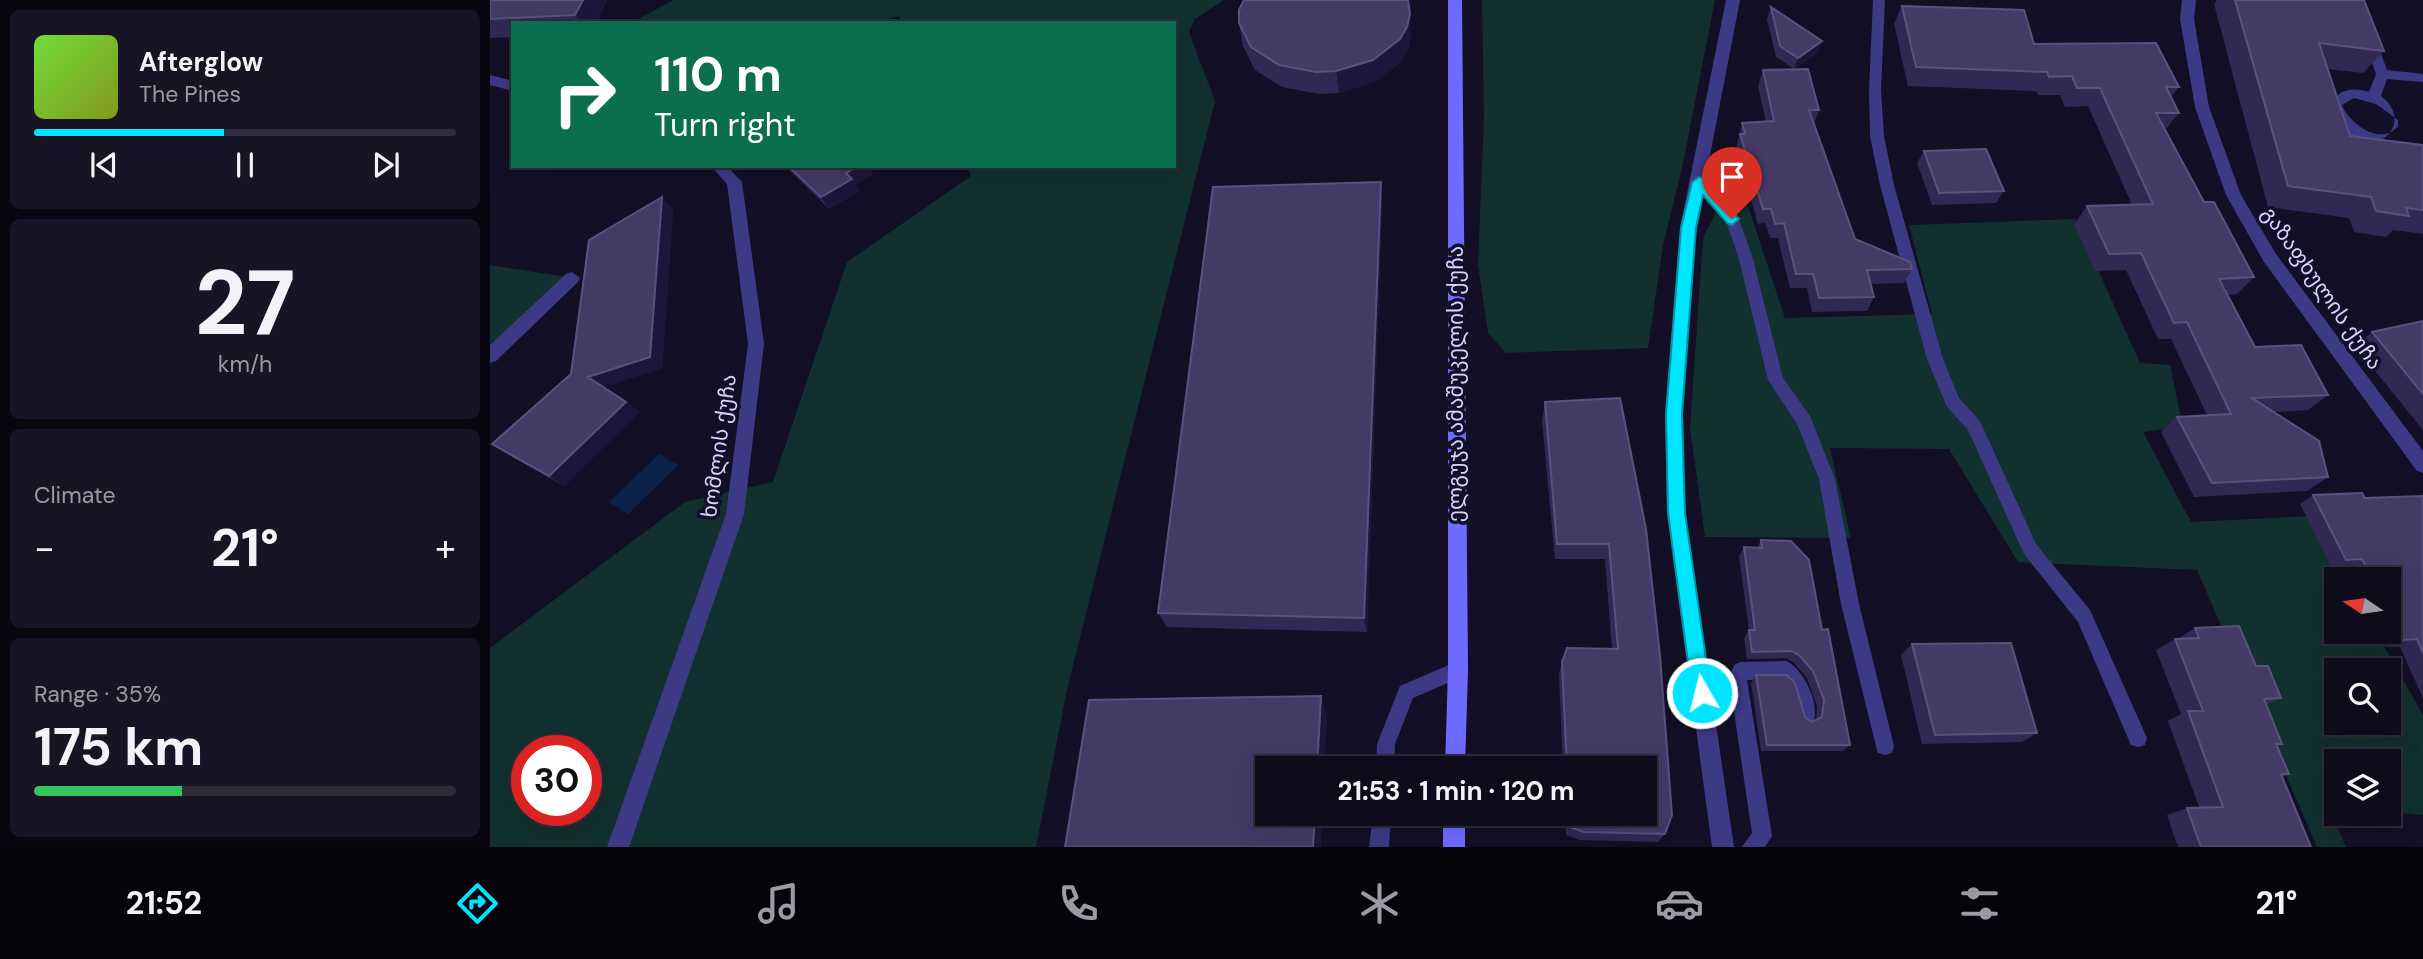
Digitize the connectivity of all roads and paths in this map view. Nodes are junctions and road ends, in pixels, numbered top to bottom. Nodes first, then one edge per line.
1 (1455, 0) edge
2 (1733, 0) edge
3 (1879, 0) edge
4 (2188, 0) edge
5 (2364, 23) edge
6 (2382, 74) junction
7 (2423, 78) edge
8 (490, 80) edge
9 (511, 85) edge
10 (2374, 96) junction
11 (720, 168) edge
12 (1699, 182) junction
13 (572, 278) dead end
14 (490, 356) edge
15 (2423, 466) edge
16 (1458, 670) junction
17 (1807, 717) edge
18 (2138, 738) dead end
19 (1885, 746) dead end
20 (1385, 756) edge
21 (1455, 756) edge
22 (1381, 826) edge
23 (1454, 826) edge
24 (618, 847) edge
25 (1379, 847) edge
26 (1454, 847) edge
27 (1723, 847) edge
28 (1752, 847) edge

1 - 16 main road, ელგუჯა ამაშუკელის ქუჩა
2 - 12 street
3 - 18 lane
4 - 15 street, გაზაფხულის ქუჩა
5 - 6 lane
6 - 7 lane
6 - 10 lane
8 - 9 street
10 - 10 lane
11 - 24 street, ხომლის ქუჩა
12 - 19 lane
12 - 27 street
13 - 14 street
16 - 20 lane
16 - 21 main road, ელგუჯა ამაშუკელის ქუჩა
17 - 28 lane
22 - 25 lane
23 - 26 main road

